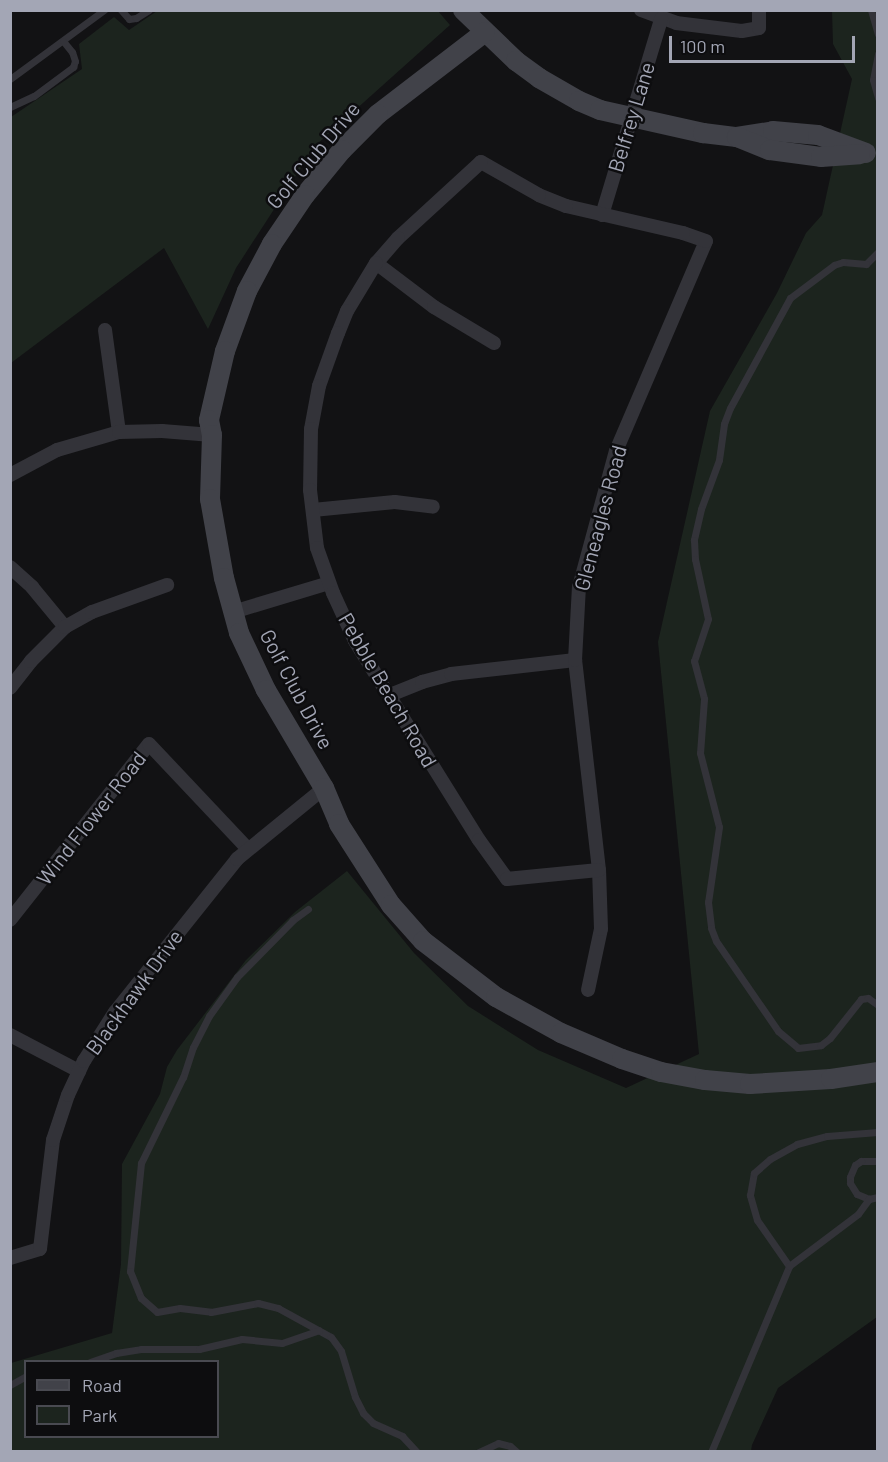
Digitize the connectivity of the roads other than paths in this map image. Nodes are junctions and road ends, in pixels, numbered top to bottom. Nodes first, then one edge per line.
1 (104, 10) edge
2 (121, 10) edge
3 (148, 10) edge
4 (463, 10) edge
5 (641, 10) edge
6 (759, 10) edge
7 (871, 10) edge
8 (661, 19) junction
9 (485, 32) junction
10 (878, 34) edge
11 (63, 41) junction
12 (878, 54) edge
13 (10, 79) edge
14 (878, 98) edge
15 (10, 106) edge
16 (630, 118) junction
17 (872, 154) edge
18 (602, 215) junction
19 (878, 252) edge
20 (376, 263) junction
21 (105, 330) dead end
22 (494, 343) dead end
23 (119, 432) junction
24 (212, 435) junction
25 (10, 475) edge
26 (433, 507) dead end
27 (313, 510) junction
28 (10, 567) edge
29 (329, 583) junction
30 (166, 585) dead end
31 (233, 612) junction
32 (65, 627) junction
33 (575, 660) junction
34 (10, 688) edge
35 (390, 695) junction
36 (324, 788) junction
37 (248, 849) junction
38 (599, 870) junction
39 (308, 909) dead end
40 (10, 920) edge
41 (588, 990) dead end
42 (878, 1005) edge
43 (10, 1035) edge
44 (79, 1071) junction
45 (878, 1072) edge
46 (878, 1132) edge
47 (878, 1161) edge
48 (878, 1197) edge
49 (868, 1199) junction
50 (10, 1258) edge
51 (789, 1266) junction
52 (319, 1330) junction
53 (98, 1360) edge
54 (24, 1377) edge
55 (10, 1385) edge
56 (417, 1452) edge
57 (479, 1452) edge
58 (517, 1452) edge
59 (711, 1452) edge

1 - 11 lane
2 - 3 lane
4 - 9 street
5 - 8 street
6 - 8 street
7 - 10 lane
8 - 16 street, Belfrey Lane
9 - 16 street
9 - 24 street, Golf Club Drive
11 - 13 lane
11 - 15 lane
12 - 14 lane
16 - 17 street
16 - 18 street, Belfrey Lane
18 - 20 street, Pebble Beach Road
18 - 33 street, Gleneagles Road
19 - 42 lane
20 - 22 street
20 - 27 street, Pebble Beach Road
21 - 23 street
23 - 24 street
23 - 25 street
24 - 31 street, Golf Club Drive
26 - 27 street
27 - 29 street, Pebble Beach Road
28 - 32 street
29 - 31 street
29 - 35 street, Pebble Beach Road
30 - 32 street
31 - 36 street, Golf Club Drive
32 - 34 street
33 - 35 street
33 - 38 street, Gleneagles Road
35 - 38 street, Pebble Beach Road
36 - 37 street, Blackhawk Drive
36 - 45 street, Golf Club Drive
37 - 40 street, Wind Flower Road
37 - 44 street, Blackhawk Drive
38 - 41 street, Gleneagles Road
39 - 52 lane
43 - 44 street
44 - 50 street, Blackhawk Drive
46 - 51 lane
47 - 49 lane
48 - 49 lane
49 - 51 lane
51 - 59 lane
52 - 53 lane
52 - 56 lane
54 - 55 lane
57 - 58 lane

